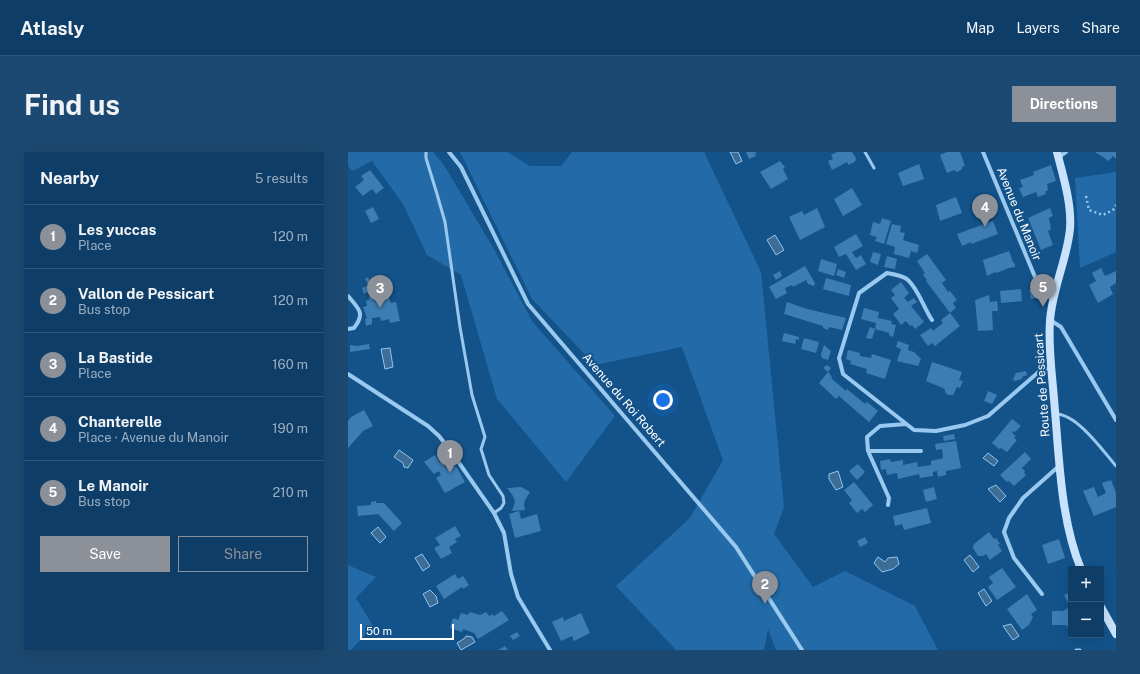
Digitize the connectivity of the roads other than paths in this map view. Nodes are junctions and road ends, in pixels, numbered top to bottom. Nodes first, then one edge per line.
1 (426, 152) edge
2 (449, 152) edge
3 (865, 152) edge
4 (983, 152) edge
5 (1066, 152) edge
6 (1057, 155) edge
7 (874, 168) dead end
8 (348, 296) edge
9 (1054, 299) junction
10 (932, 320) dead end
11 (1050, 320) junction
12 (348, 330) edge
13 (1052, 368) junction
14 (348, 374) edge
15 (1056, 414) junction
16 (1116, 420) edge
17 (907, 424) junction
18 (868, 451) junction
19 (921, 451) dead end
20 (1060, 465) junction
21 (1116, 466) edge
22 (888, 505) dead end
23 (494, 512) junction
24 (1080, 566) edge
25 (1042, 594) dead end
26 (1104, 612) edge
27 (1116, 634) edge
28 (550, 650) edge
29 (802, 650) edge
30 (1076, 650) edge
31 (1080, 650) edge

1 - 23 lane
2 - 29 street, Avenue du Roi Robert
3 - 7 lane
4 - 9 street, Avenue du Manoir
5 - 6 street
6 - 9 street, Route de Pessicart
8 - 12 street
9 - 11 street, Route de Pessicart
10 - 17 street
11 - 13 street, Route de Pessicart
11 - 16 street
13 - 15 street, Route de Pessicart
13 - 17 street
14 - 23 street
15 - 20 street, Route de Pessicart
15 - 21 lane
17 - 18 street
18 - 19 street
18 - 22 street
20 - 24 street, Route de Pessicart
20 - 25 street
23 - 28 street
26 - 27 street
30 - 31 lane

